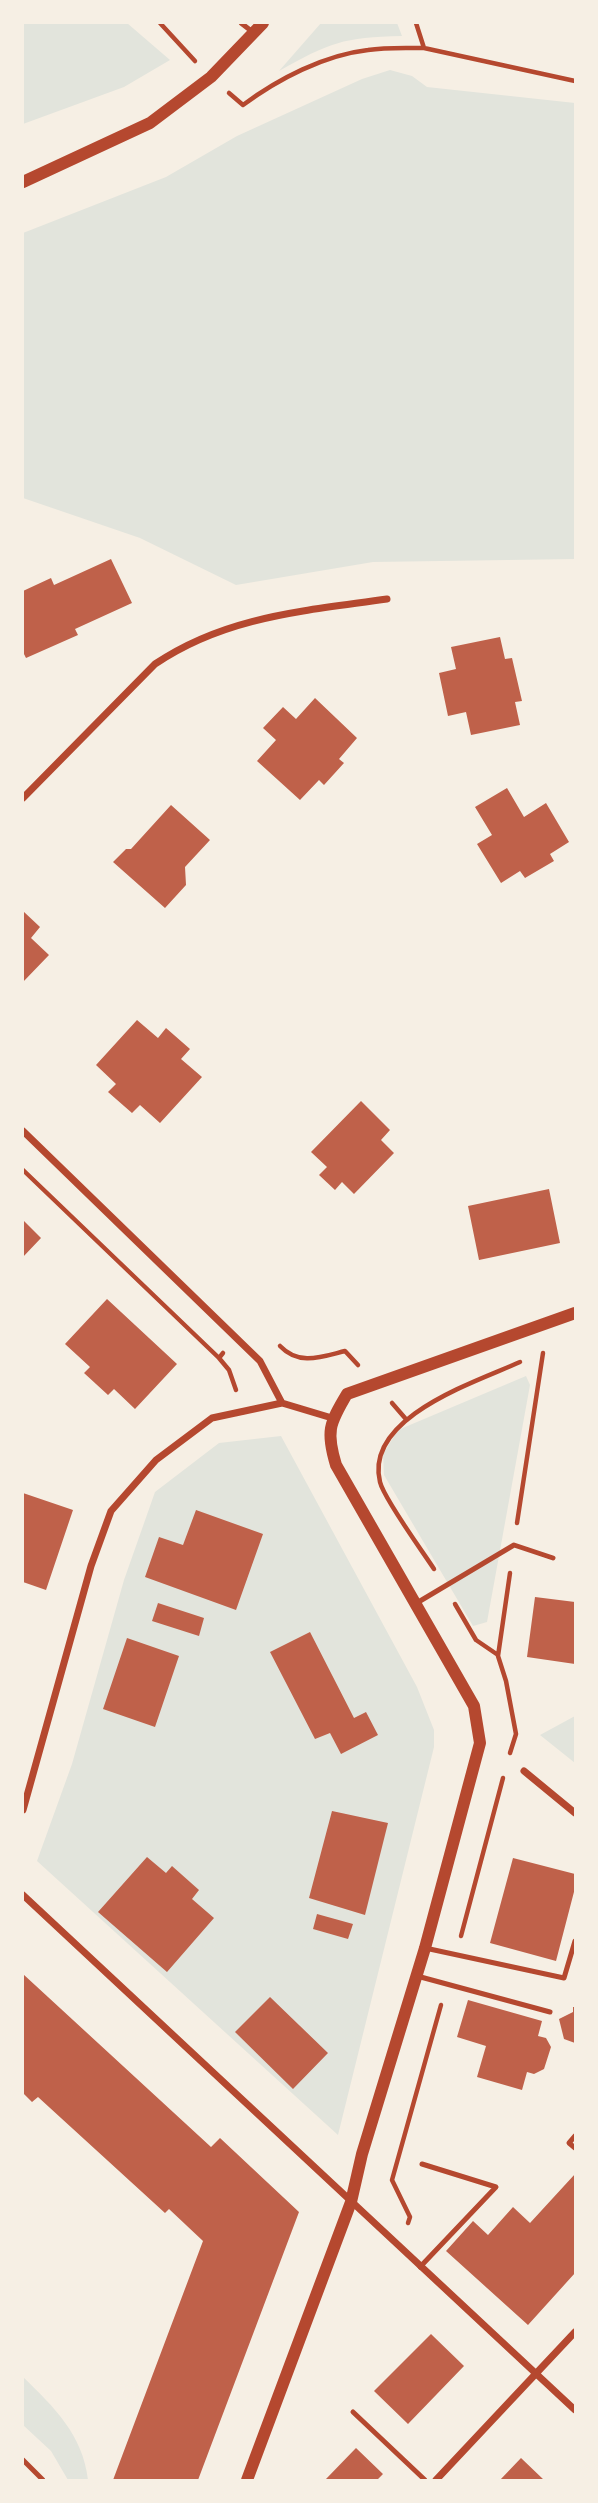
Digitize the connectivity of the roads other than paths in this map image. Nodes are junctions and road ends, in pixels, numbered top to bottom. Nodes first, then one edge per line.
1 (241, 23) edge
2 (263, 23) edge
3 (254, 33) junction
4 (23, 182) edge
5 (387, 599) dead end
6 (23, 798) edge
7 (23, 1131) edge
8 (575, 1313) edge
9 (282, 1403) junction
10 (332, 1418) junction
11 (553, 1558) dead end
12 (415, 1604) junction
13 (524, 1771) dead end
14 (23, 1810) edge
15 (575, 1813) edge
16 (23, 1895) edge
17 (575, 1941) edge
18 (425, 1948) junction
19 (417, 1976) junction
20 (550, 2012) dead end
21 (575, 2136) edge
22 (575, 2148) edge
23 (422, 2164) dead end
24 (351, 2202) junction
25 (420, 2267) junction
26 (575, 2332) edge
27 (536, 2375) junction
28 (575, 2410) edge
29 (353, 2412) dead end
30 (23, 2460) edge
31 (43, 2480) edge
32 (247, 2480) edge
33 (425, 2480) edge
34 (436, 2480) edge

1 - 3 lane
2 - 3 street
3 - 4 street
5 - 6 street
7 - 9 street
8 - 10 street
9 - 10 street
9 - 14 street
10 - 12 street
11 - 12 lane
12 - 18 street
13 - 15 street
16 - 24 street
17 - 18 lane
18 - 19 street
19 - 20 lane
19 - 24 street
21 - 22 lane
23 - 25 lane
24 - 25 street
24 - 32 street
25 - 27 street
26 - 27 street
27 - 28 street
27 - 34 street
29 - 33 lane
30 - 31 lane

